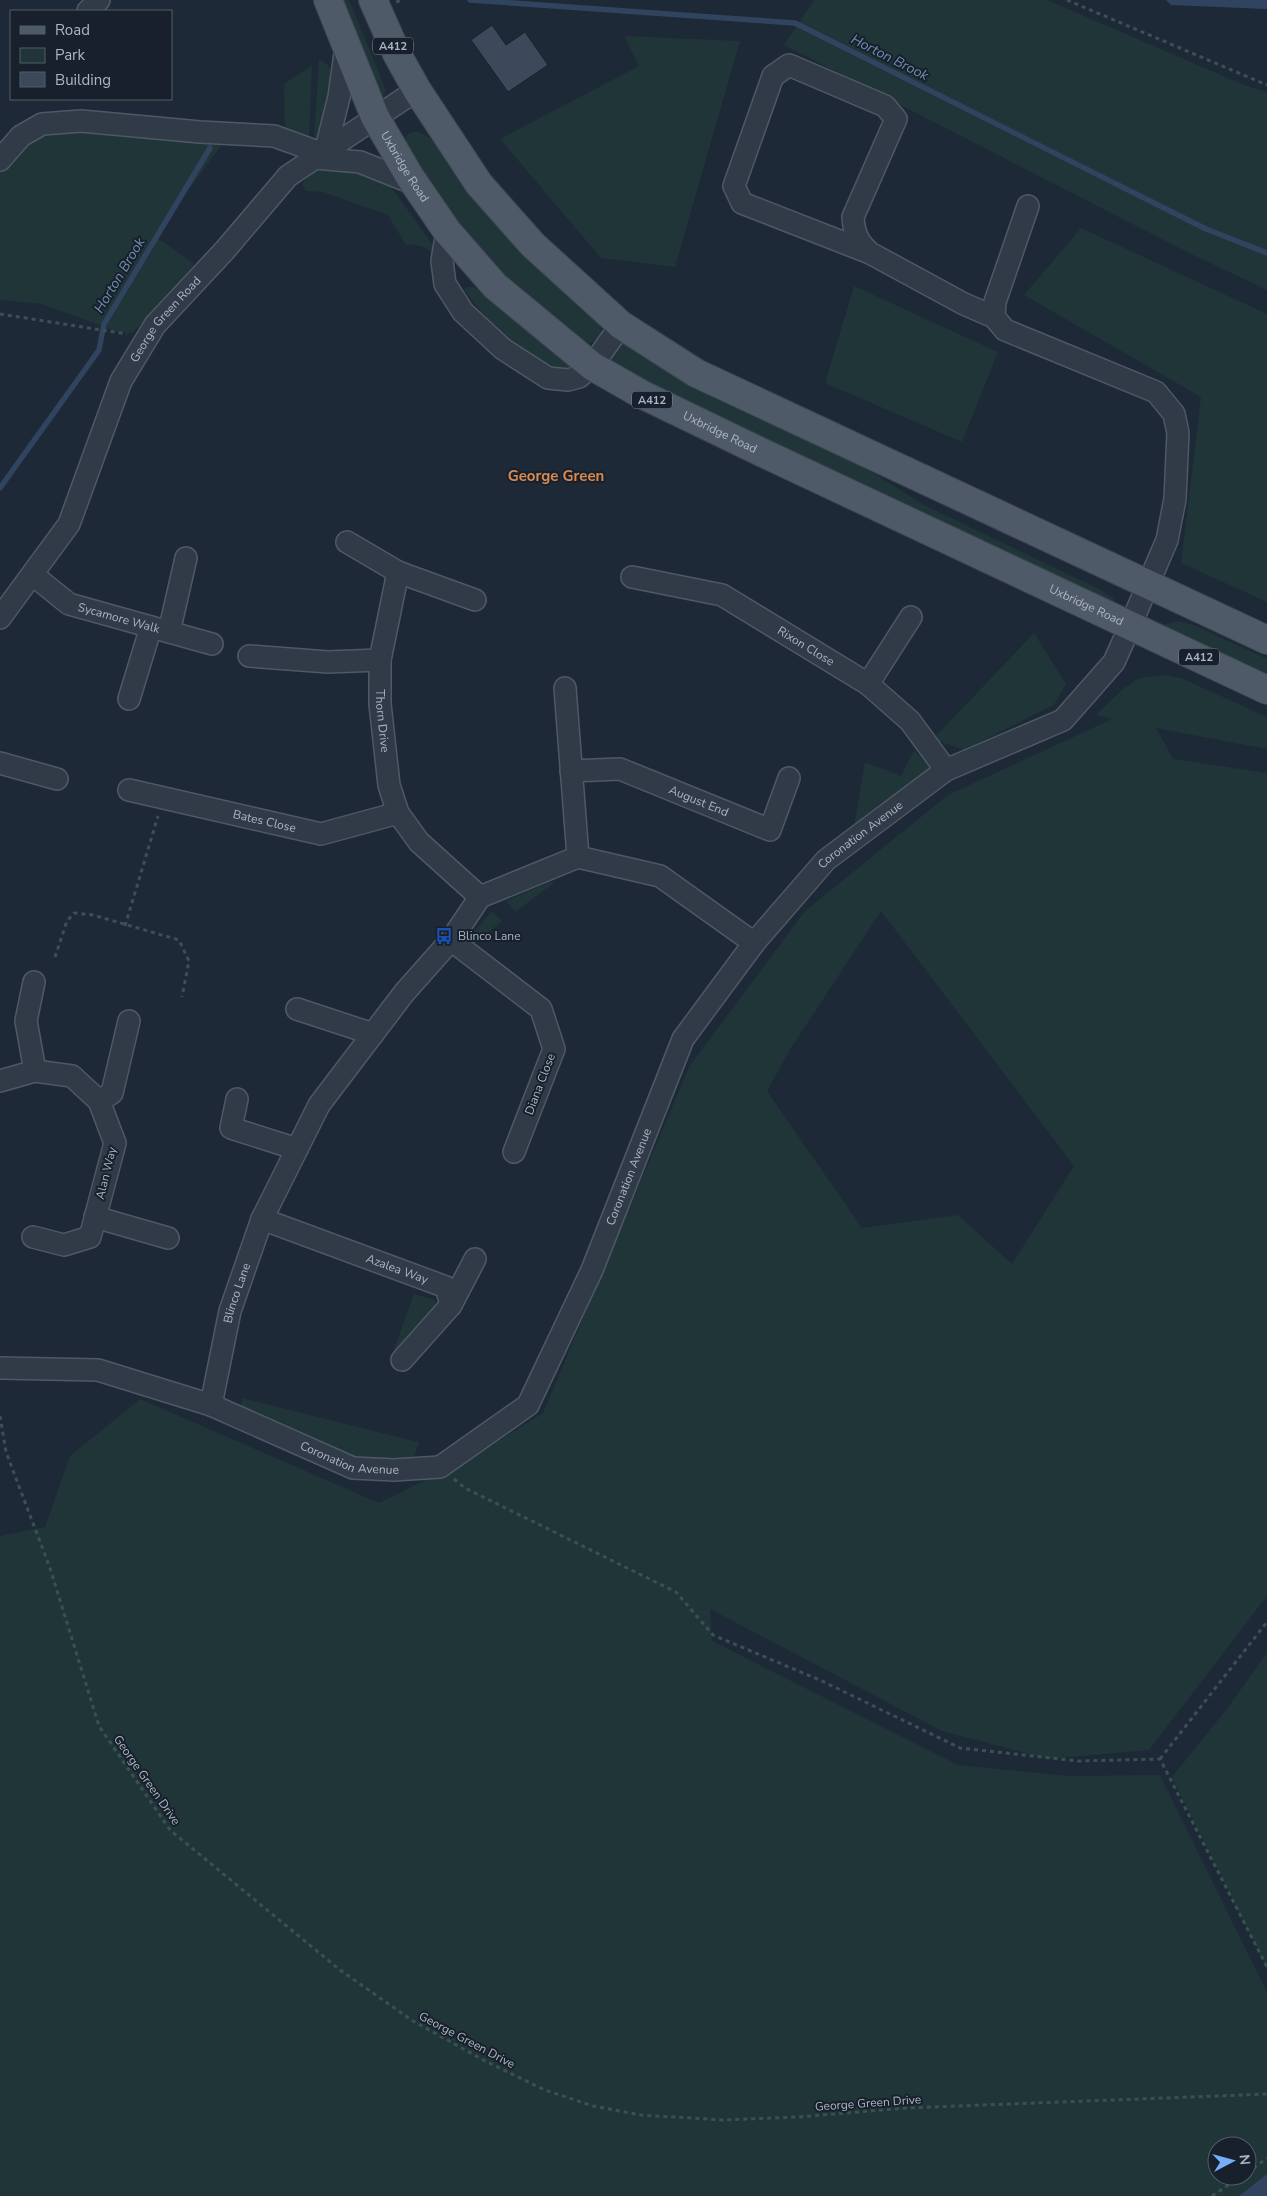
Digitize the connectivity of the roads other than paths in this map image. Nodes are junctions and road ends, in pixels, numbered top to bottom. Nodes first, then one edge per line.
1 (99, 0) edge
2 (328, 0) edge
3 (373, 0) edge
4 (89, 10) edge
5 (346, 46) junction
6 (417, 90) junction
7 (374, 118) junction
8 (321, 153) junction
9 (0, 160) edge
10 (415, 184) junction
11 (1028, 206) dead end
12 (447, 232) junction
13 (870, 252) junction
14 (994, 316) junction
15 (621, 325) junction
16 (592, 366) junction
17 (347, 542) dead end
18 (186, 558) dead end
19 (398, 572) junction
20 (33, 575) junction
21 (632, 577) dead end
22 (1148, 585) junction
23 (475, 600) dead end
24 (911, 617) dead end
25 (0, 618) edge
26 (1131, 624) junction
27 (160, 630) junction
28 (1267, 640) edge
29 (212, 644) dead end
30 (249, 656) dead end
31 (380, 660) junction
32 (868, 684) junction
33 (565, 688) dead end
34 (1267, 690) edge
35 (129, 699) dead end
36 (0, 763) edge
37 (946, 770) junction
38 (571, 771) junction
39 (789, 778) dead end
40 (57, 779) dead end
41 (129, 790) dead end
42 (398, 813) junction
43 (578, 857) junction
44 (480, 897) junction
45 (451, 940) junction
46 (754, 942) junction
47 (34, 982) dead end
48 (296, 1009) dead end
49 (129, 1021) dead end
50 (373, 1034) junction
51 (35, 1071) junction
52 (0, 1081) edge
53 (237, 1099) dead end
54 (99, 1101) junction
55 (297, 1149) junction
56 (514, 1152) dead end
57 (95, 1217) junction
58 (262, 1219) junction
59 (33, 1237) dead end
60 (168, 1238) dead end
61 (475, 1259) dead end
62 (451, 1305) junction
63 (402, 1360) dead end
64 (0, 1368) edge
65 (211, 1405) junction

1 - 4 street
2 - 5 main road, Uxbridge Road / A412
3 - 6 main road, A412
5 - 7 main road, Uxbridge Road / A412
5 - 8 street
6 - 7 street, George Green Road
6 - 15 main road, A412
7 - 8 street, George Green Road
7 - 10 main road, Uxbridge Road / A412
8 - 9 street
8 - 10 street
8 - 20 street, George Green Road
10 - 12 main road, Uxbridge Road / A412
11 - 14 street
12 - 16 main road, Uxbridge Road / A412
12 - 16 street
13 - 13 street
13 - 14 street
14 - 22 street, Coronation Avenue
15 - 16 street
15 - 22 main road, A412
16 - 26 main road, Uxbridge Road / A412
17 - 19 street
18 - 27 street
19 - 23 street
19 - 31 street, Thorn Drive
20 - 25 street, George Green Road
20 - 27 street, Sycamore Walk
21 - 32 street, Rixon Close
22 - 26 street, Coronation Avenue
22 - 28 main road, A412
24 - 32 street
26 - 34 main road, Uxbridge Road / A412
26 - 37 street, Coronation Avenue
27 - 29 street, Sycamore Walk
27 - 35 street
30 - 31 street
31 - 42 street, Thorn Drive
32 - 37 street, Rixon Close
33 - 38 street
36 - 40 street
37 - 46 street, Coronation Avenue
38 - 39 street, August End
38 - 43 street
41 - 42 street, Bates Close
42 - 44 street, Thorn Drive
43 - 44 street
43 - 46 street
44 - 45 street, Blinco Lane
45 - 50 street, Blinco Lane
45 - 56 street, Diana Close
46 - 65 street, Coronation Avenue
47 - 51 street
48 - 50 street
49 - 54 street
50 - 55 street, Blinco Lane
51 - 52 street, Alan Way
51 - 54 street, Alan Way
53 - 55 street
54 - 57 street, Alan Way
55 - 58 street, Blinco Lane
57 - 59 street, Alan Way
57 - 60 street
58 - 62 street, Azalea Way
58 - 65 street, Blinco Lane
61 - 62 street
62 - 63 street
64 - 65 street, Coronation Avenue

